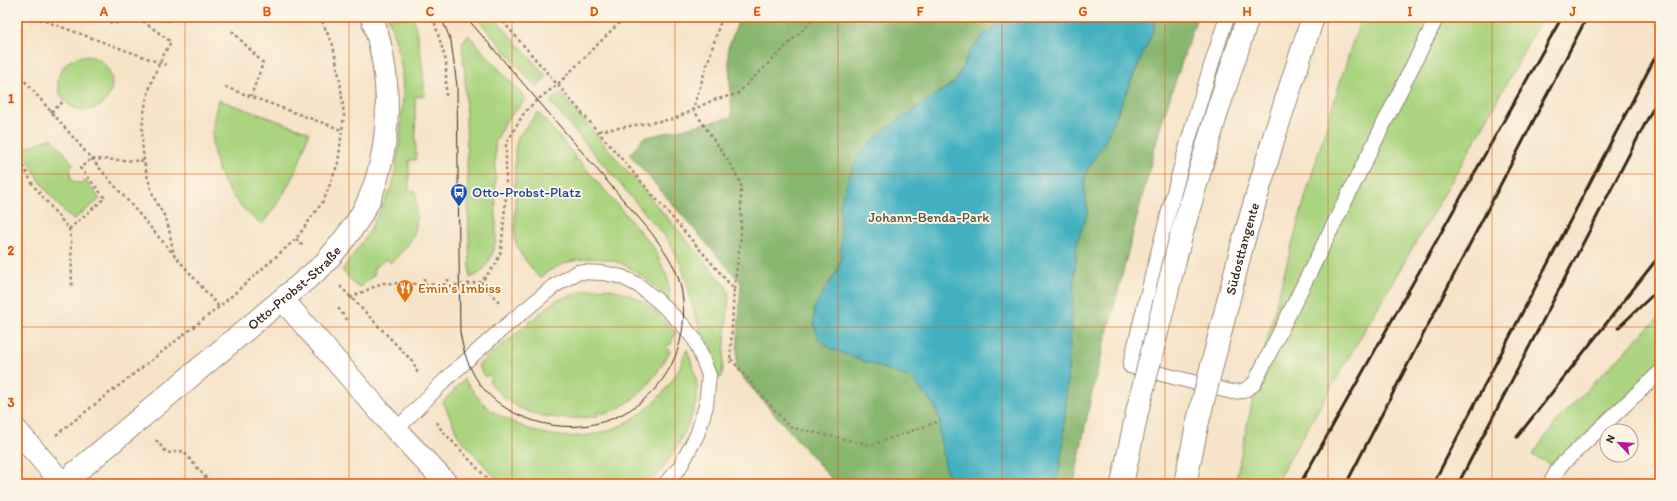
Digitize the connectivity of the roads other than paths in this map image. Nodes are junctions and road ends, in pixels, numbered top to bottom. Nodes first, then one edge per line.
1 (372, 17) edge
2 (1227, 17) edge
3 (1248, 17) edge
4 (1313, 17) edge
5 (1437, 17) edge
6 (283, 300) junction
7 (1660, 372) edge
8 (396, 430) junction
9 (17, 431) edge
10 (62, 484) edge
11 (447, 484) edge
12 (665, 484) edge
13 (1122, 484) edge
14 (1185, 484) edge
15 (1550, 484) edge

1 - 6 main road, Otto-Probst-Straße
2 - 5 lane
3 - 13 main road, bridge
4 - 14 main road, Südosttangente, bridge
6 - 8 main road
6 - 10 main road, Otto-Probst-Straße
7 - 15 lane
8 - 11 main road
8 - 12 lane
9 - 10 main road

